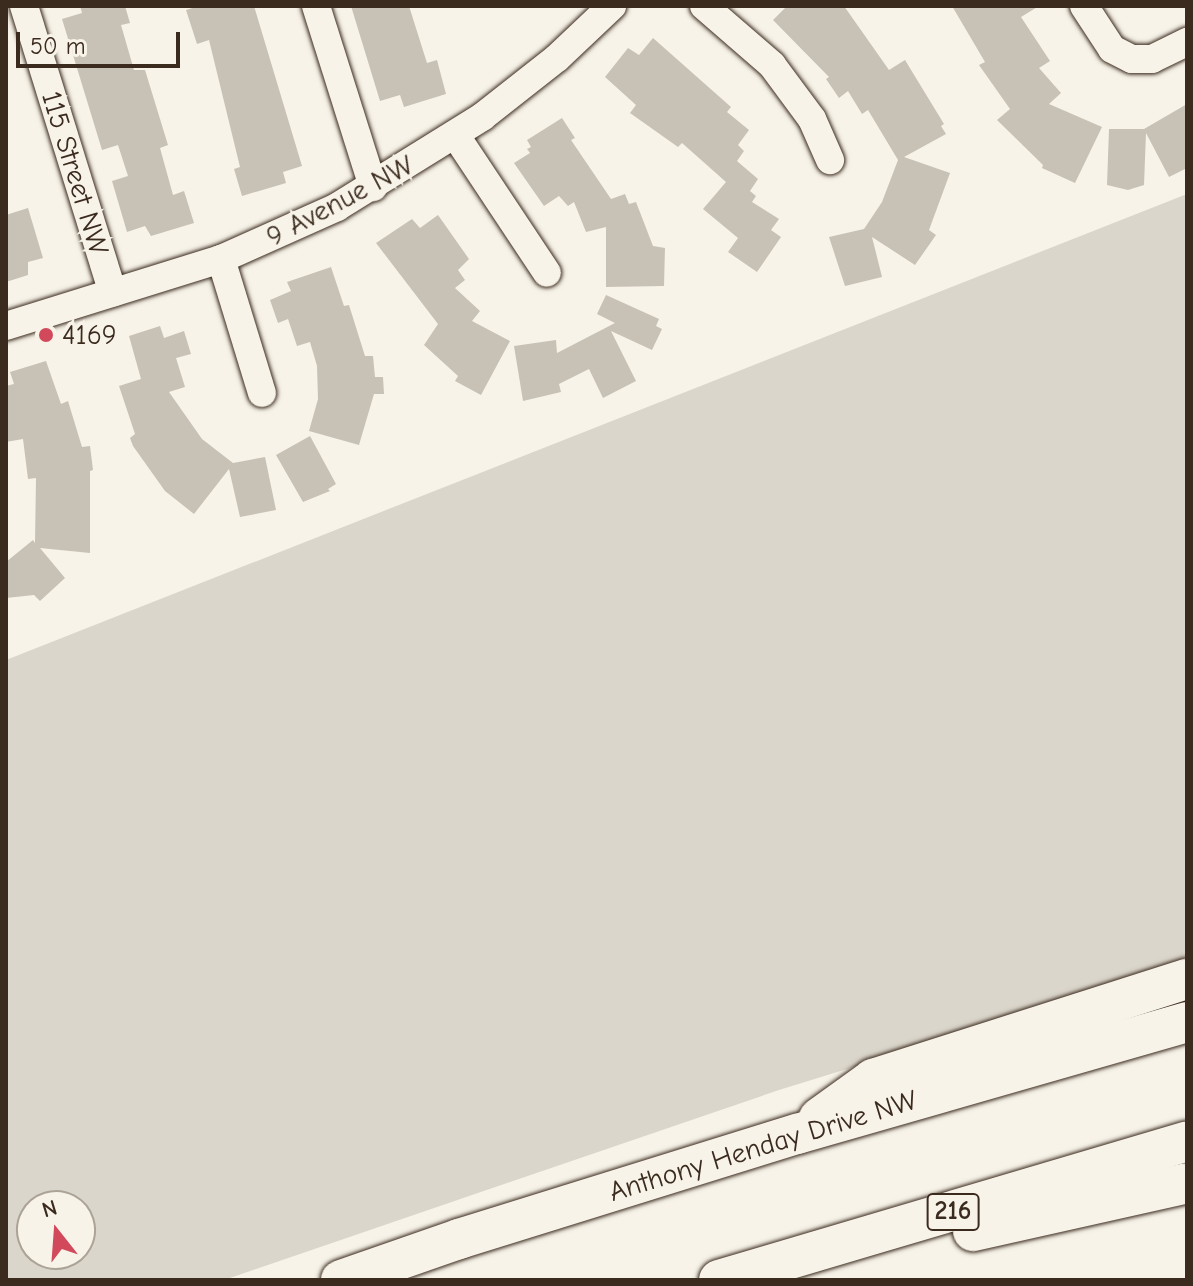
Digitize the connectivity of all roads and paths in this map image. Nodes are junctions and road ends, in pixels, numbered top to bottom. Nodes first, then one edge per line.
1 (24, 6) edge
2 (316, 6) edge
3 (612, 6) edge
4 (704, 6) edge
5 (1084, 6) edge
6 (1187, 42) edge
7 (456, 136) junction
8 (830, 160) dead end
9 (373, 187) junction
10 (221, 259) junction
11 (547, 273) dead end
12 (113, 293) junction
13 (6, 326) edge
14 (262, 393) dead end
15 (1187, 979) edge
16 (1187, 1022) edge
17 (797, 1134) junction
18 (1187, 1141) edge
19 (1187, 1183) edge
20 (341, 1280) edge
21 (719, 1280) edge
22 (751, 1280) edge

1 - 12 street, 115 Street NW
2 - 9 street
3 - 7 street, 9 Avenue NW
4 - 8 street
5 - 6 street
7 - 9 street, 9 Avenue NW
7 - 11 street
9 - 10 street, 9 Avenue NW
10 - 12 street, 9 Avenue NW
10 - 14 street
12 - 13 street, 9 Avenue NW
15 - 17 highway
16 - 17 highway, Anthony Henday Drive NW
17 - 20 highway, Anthony Henday Drive NW
18 - 21 highway, 216
19 - 22 highway

